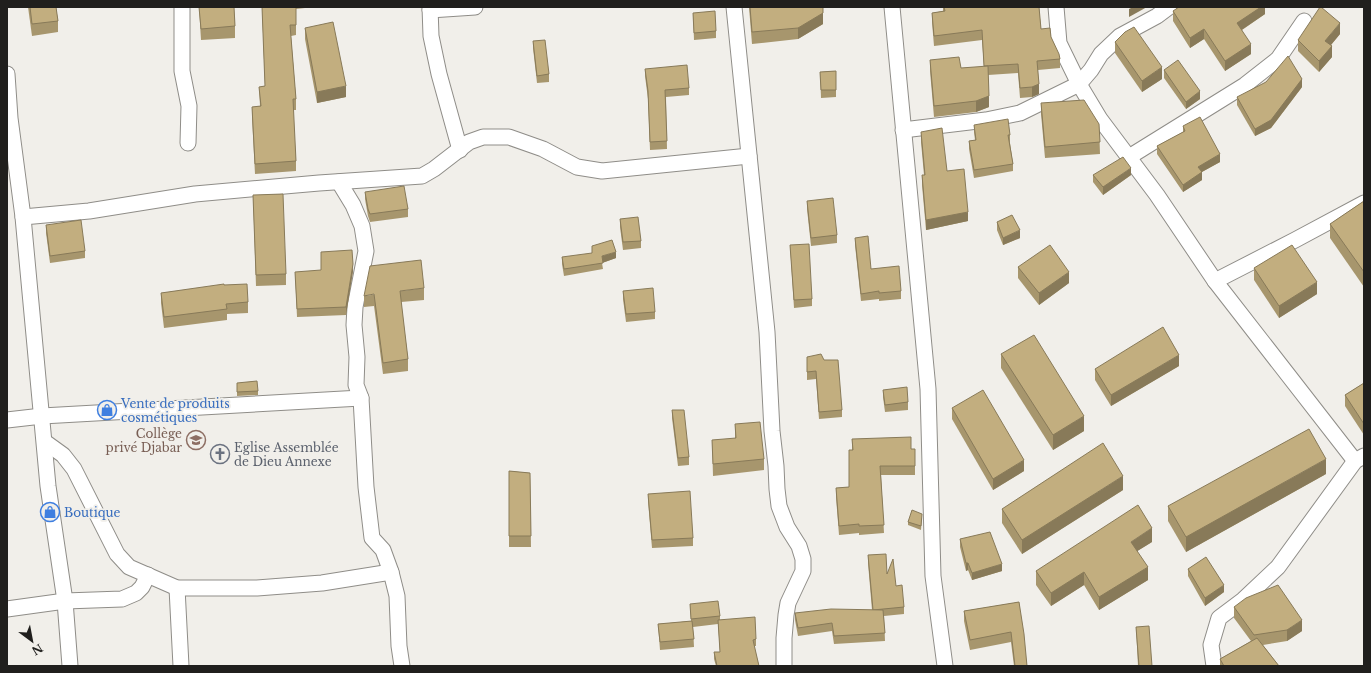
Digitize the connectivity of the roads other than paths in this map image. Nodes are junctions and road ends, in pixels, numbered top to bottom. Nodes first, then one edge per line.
1 (182, 7) edge
2 (475, 7) edge
3 (734, 7) edge
4 (892, 7) edge
5 (1056, 7) edge
6 (1169, 7) edge
7 (430, 9) edge
8 (1304, 21) dead end
9 (7, 74) edge
10 (1079, 84) junction
11 (904, 130) junction
12 (188, 143) dead end
13 (460, 150) junction
14 (749, 156) junction
15 (1129, 157) junction
16 (12, 177) edge
17 (339, 182) junction
18 (1364, 203) edge
19 (23, 217) junction
20 (1215, 281) junction
21 (361, 398) junction
22 (42, 416) junction
23 (7, 420) edge
24 (45, 442) junction
25 (1360, 458) edge
26 (391, 572) junction
27 (148, 575) junction
28 (177, 588) junction
29 (65, 601) junction
30 (7, 609) edge
31 (70, 666) edge
32 (181, 666) edge
33 (402, 666) edge
34 (784, 666) edge
35 (945, 666) edge
36 (1214, 666) edge

1 - 12 street
2 - 7 street
3 - 14 street
4 - 11 street
5 - 10 street
6 - 10 street
7 - 13 street
8 - 15 street
9 - 16 street
10 - 11 street
10 - 15 street
11 - 35 street
13 - 14 street
13 - 17 street
14 - 34 street
15 - 20 street
16 - 19 street
17 - 19 street
17 - 21 street
18 - 20 street
19 - 22 street
20 - 25 street
21 - 22 street
21 - 26 street
22 - 23 street
22 - 24 street
24 - 27 street
24 - 29 street
25 - 36 street
26 - 28 street
26 - 33 street
27 - 28 street
27 - 29 street
28 - 32 street
29 - 30 street
29 - 31 street

